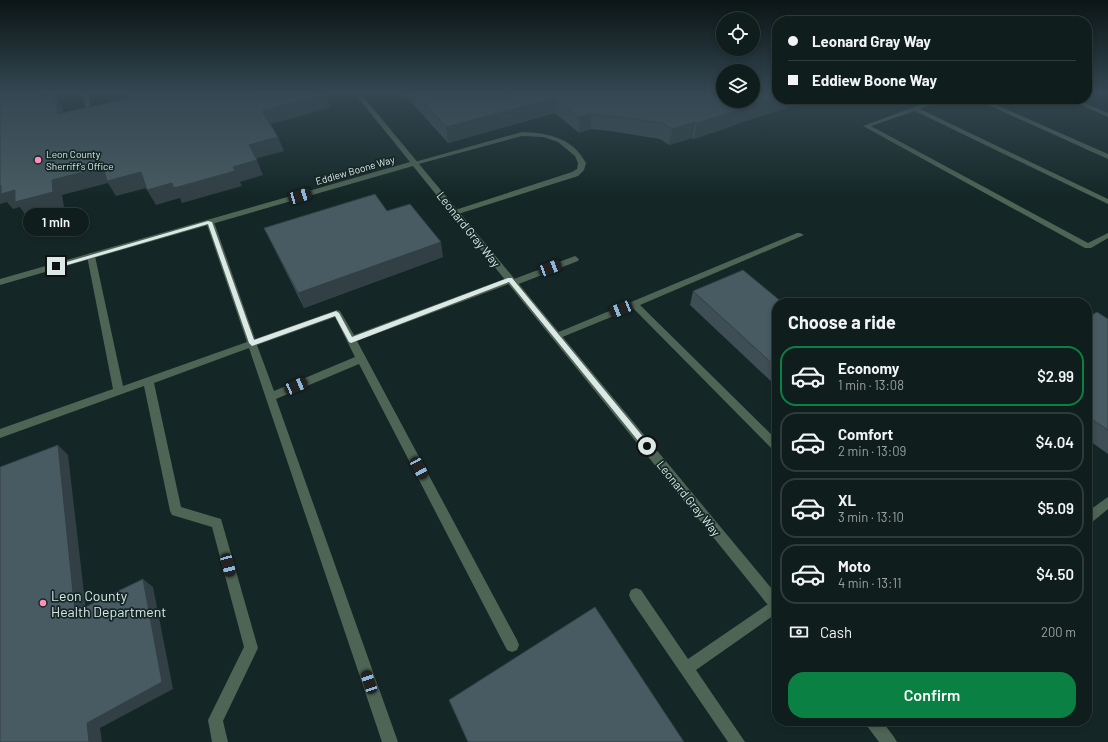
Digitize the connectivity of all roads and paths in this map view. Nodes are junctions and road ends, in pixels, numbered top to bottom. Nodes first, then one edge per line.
1 (387, 129) edge
2 (871, 129) edge
3 (957, 129) edge
4 (1044, 129) edge
5 (1108, 157) edge
6 (415, 163) junction
7 (1108, 202) edge
8 (455, 213) junction
9 (210, 222) junction
10 (800, 235) dead end
11 (1108, 235) edge
12 (90, 256) junction
13 (575, 259) dead end
14 (512, 281) junction
15 (0, 282) edge
16 (634, 304) junction
17 (556, 336) junction
18 (351, 340) junction
19 (252, 343) junction
20 (361, 360) junction
21 (148, 381) junction
22 (119, 391) junction
23 (270, 397) junction
24 (0, 434) edge
25 (772, 442) edge
26 (1108, 502) edge
27 (1092, 515) edge
28 (636, 595) dead end
29 (772, 599) edge
30 (772, 609) edge
31 (512, 645) dead end
32 (686, 669) junction
33 (876, 726) edge
34 (220, 742) edge
35 (390, 742) edge
36 (737, 742) edge
37 (889, 742) edge

1 - 6 street, Leonard Gray Way
2 - 11 street
3 - 7 street
4 - 5 street
6 - 8 street, Leonard Gray Way
6 - 8 street, Eddiew Boone Way
6 - 9 street, Eddiew Boone Way
8 - 14 street, Leonard Gray Way
9 - 12 street, Eddiew Boone Way
9 - 19 street
10 - 16 street
12 - 15 street, Eddiew Boone Way
12 - 22 street
13 - 14 street
14 - 17 street, Leonard Gray Way
14 - 18 street
16 - 17 street
16 - 25 street
17 - 29 street, Leonard Gray Way
18 - 19 street
18 - 20 street
19 - 21 street
19 - 23 street
20 - 23 street
20 - 31 street
21 - 22 street
21 - 34 street
22 - 24 street
23 - 35 street
26 - 27 street
28 - 32 street
30 - 32 street
32 - 36 street
33 - 37 street

